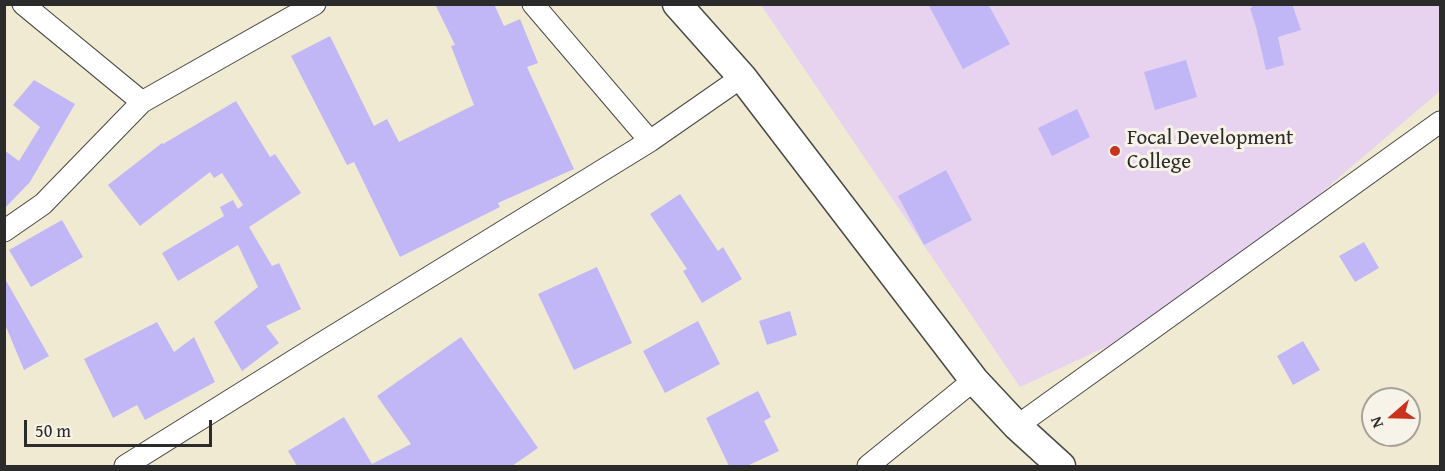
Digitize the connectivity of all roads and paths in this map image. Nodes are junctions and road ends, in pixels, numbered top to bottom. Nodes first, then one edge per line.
1 (23, 4) edge
2 (315, 4) edge
3 (533, 4) edge
4 (677, 4) edge
5 (742, 77) junction
6 (142, 102) junction
7 (1440, 122) edge
8 (650, 141) junction
9 (4, 231) edge
10 (974, 380) junction
11 (1017, 426) junction
12 (125, 466) edge
13 (868, 466) edge
14 (1061, 466) edge

1 - 6 street
2 - 6 street
3 - 8 street
4 - 5 main road
5 - 8 street
5 - 10 main road
6 - 9 street
7 - 11 street
8 - 12 street
10 - 11 main road
10 - 13 street
11 - 14 main road

